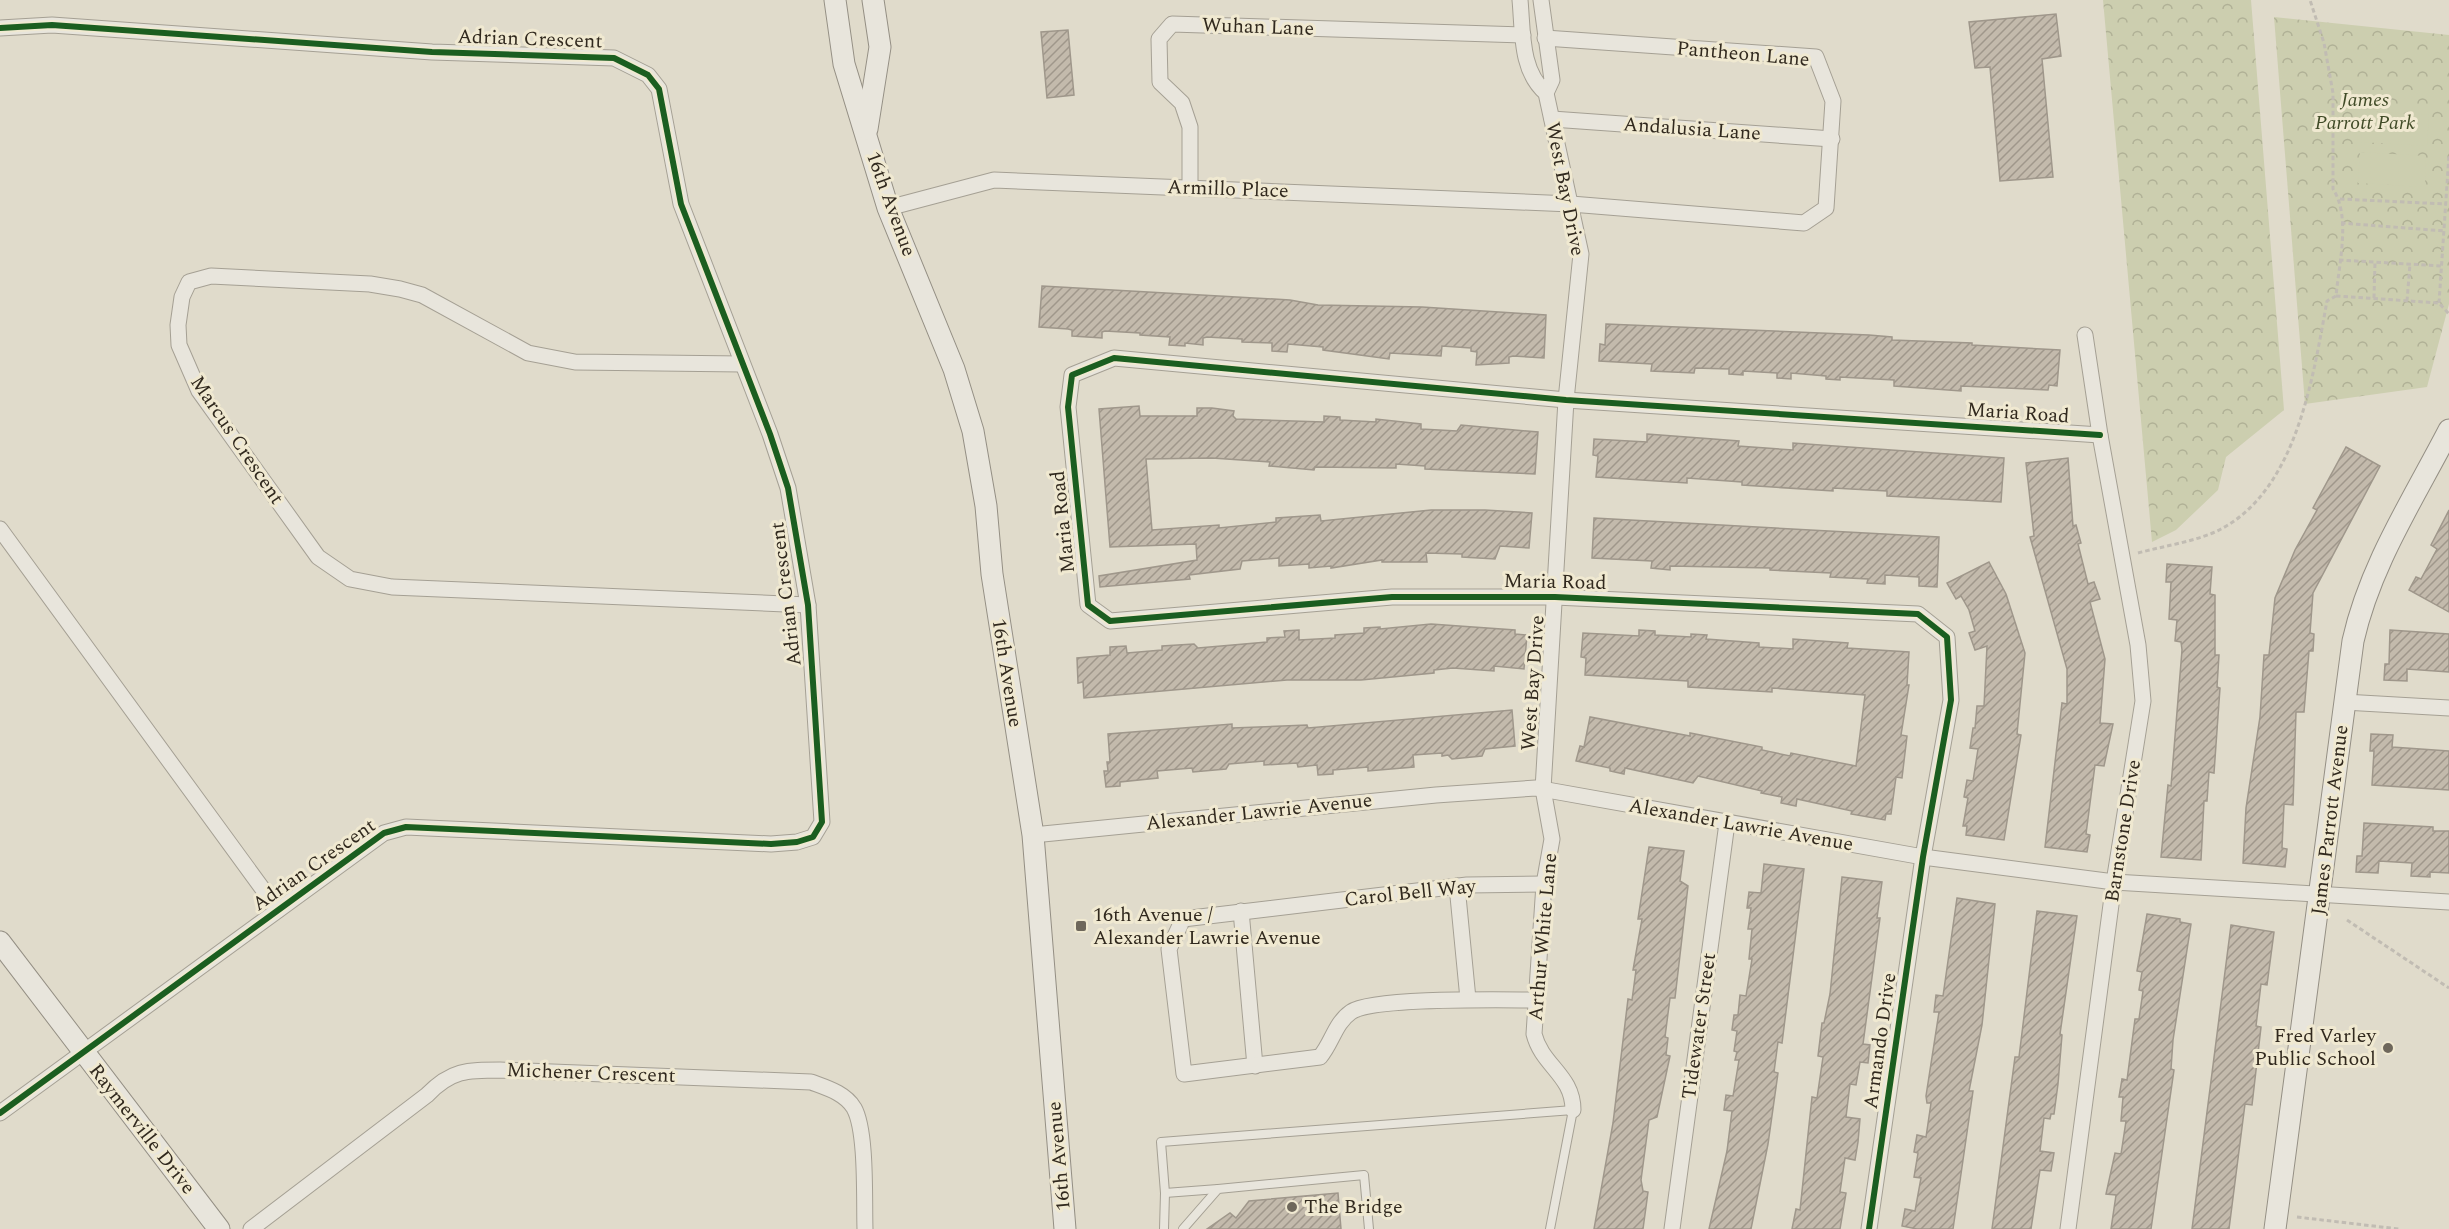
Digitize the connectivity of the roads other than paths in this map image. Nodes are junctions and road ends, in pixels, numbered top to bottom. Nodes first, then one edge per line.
1 (835, 0) edge
2 (873, 0) edge
3 (1520, 0) edge
4 (1541, 0) edge
5 (0, 28) edge
6 (1523, 35) junction
7 (1545, 38) junction
8 (1546, 93) junction
9 (1552, 118) junction
10 (866, 135) junction
11 (1832, 139) junction
12 (1190, 188) junction
13 (1571, 204) junction
14 (888, 207) junction
15 (2085, 335) dead end
16 (742, 364) junction
17 (1566, 400) junction
18 (2449, 430) edge
19 (2100, 435) junction
20 (2443, 458) edge
21 (0, 529) edge
22 (1555, 597) junction
23 (808, 605) junction
24 (2344, 702) junction
25 (2449, 708) edge
26 (1543, 789) junction
27 (1727, 823) junction
28 (1033, 835) junction
29 (1923, 856) junction
30 (2114, 882) junction
31 (1544, 884) junction
32 (1457, 886) junction
33 (2321, 896) junction
34 (2449, 902) edge
35 (278, 910) junction
36 (1241, 912) junction
37 (0, 942) edge
38 (1468, 999) junction
39 (1536, 1000) junction
40 (84, 1054) junction
41 (1255, 1066) junction
42 (1573, 1110) junction
43 (0, 1113) edge
44 (1218, 1189) junction
45 (1165, 1193) junction
46 (2276, 1222) edge
47 (219, 1229) edge
48 (251, 1229) edge
49 (865, 1229) edge
50 (1065, 1229) edge
51 (1164, 1229) edge
52 (1183, 1229) edge
53 (1369, 1229) edge
54 (1550, 1229) edge
55 (1672, 1229) edge
56 (1869, 1229) edge
57 (2068, 1229) edge

1 - 10 main road, 16th Avenue
2 - 10 main road, 16th Avenue
3 - 6 street, West Bay Drive
4 - 7 street, West Bay Drive
5 - 16 street, Adrian Crescent
6 - 8 street, West Bay Drive
6 - 12 street, Wuhan Lane
7 - 8 street, West Bay Drive
7 - 11 street, Pantheon Lane
8 - 9 street, West Bay Drive
9 - 11 street, Andalusia Lane
9 - 13 street, West Bay Drive
10 - 14 main road, 16th Avenue
11 - 13 street, Pantheon Lane
12 - 13 street, Armillo Place
12 - 14 street, Armillo Place
13 - 17 street, West Bay Drive
14 - 28 main road, 16th Avenue
15 - 19 street, Barnstone Drive
16 - 23 street, Adrian Crescent
16 - 23 street, Marcus Crescent
17 - 19 street, Maria Road
17 - 22 street, West Bay Drive
17 - 22 street, Maria Road
18 - 20 main road, James Parrott Avenue
19 - 30 street, Barnstone Drive
20 - 24 main road, James Parrott Avenue
21 - 35 street, Adrian Crescent
22 - 26 street, West Bay Drive
22 - 29 street, Maria Road
23 - 35 street, Adrian Crescent
24 - 25 street
24 - 33 main road, James Parrott Avenue
26 - 27 street, Alexander Lawrie Avenue
26 - 28 street, Alexander Lawrie Avenue
26 - 31 street, Arthur White Lane
27 - 29 street, Alexander Lawrie Avenue
27 - 55 street, Tidewater Street
28 - 50 main road, 16th Avenue
29 - 30 street, Alexander Lawrie Avenue
29 - 56 street, Armando Drive
30 - 33 street, Alexander Lawrie Avenue
30 - 57 street, Barnstone Drive
31 - 32 street, Carol Bell Way
31 - 39 street, Arthur White Lane
32 - 36 street, Carol Bell Way
32 - 38 street
33 - 34 street, Alexander Lawrie Avenue
33 - 46 main road, James Parrott Avenue
35 - 40 street, Adrian Crescent
36 - 41 street
36 - 41 street, Carol Bell Way
37 - 40 main road, Raymerville Drive
38 - 39 street
38 - 41 street
39 - 42 street, Arthur White Lane
40 - 43 street, Adrian Crescent
40 - 47 main road, Raymerville Drive
42 - 45 lane
42 - 54 lane
44 - 45 lane
44 - 52 lane
44 - 53 lane
45 - 51 lane
48 - 49 street, Michener Crescent

